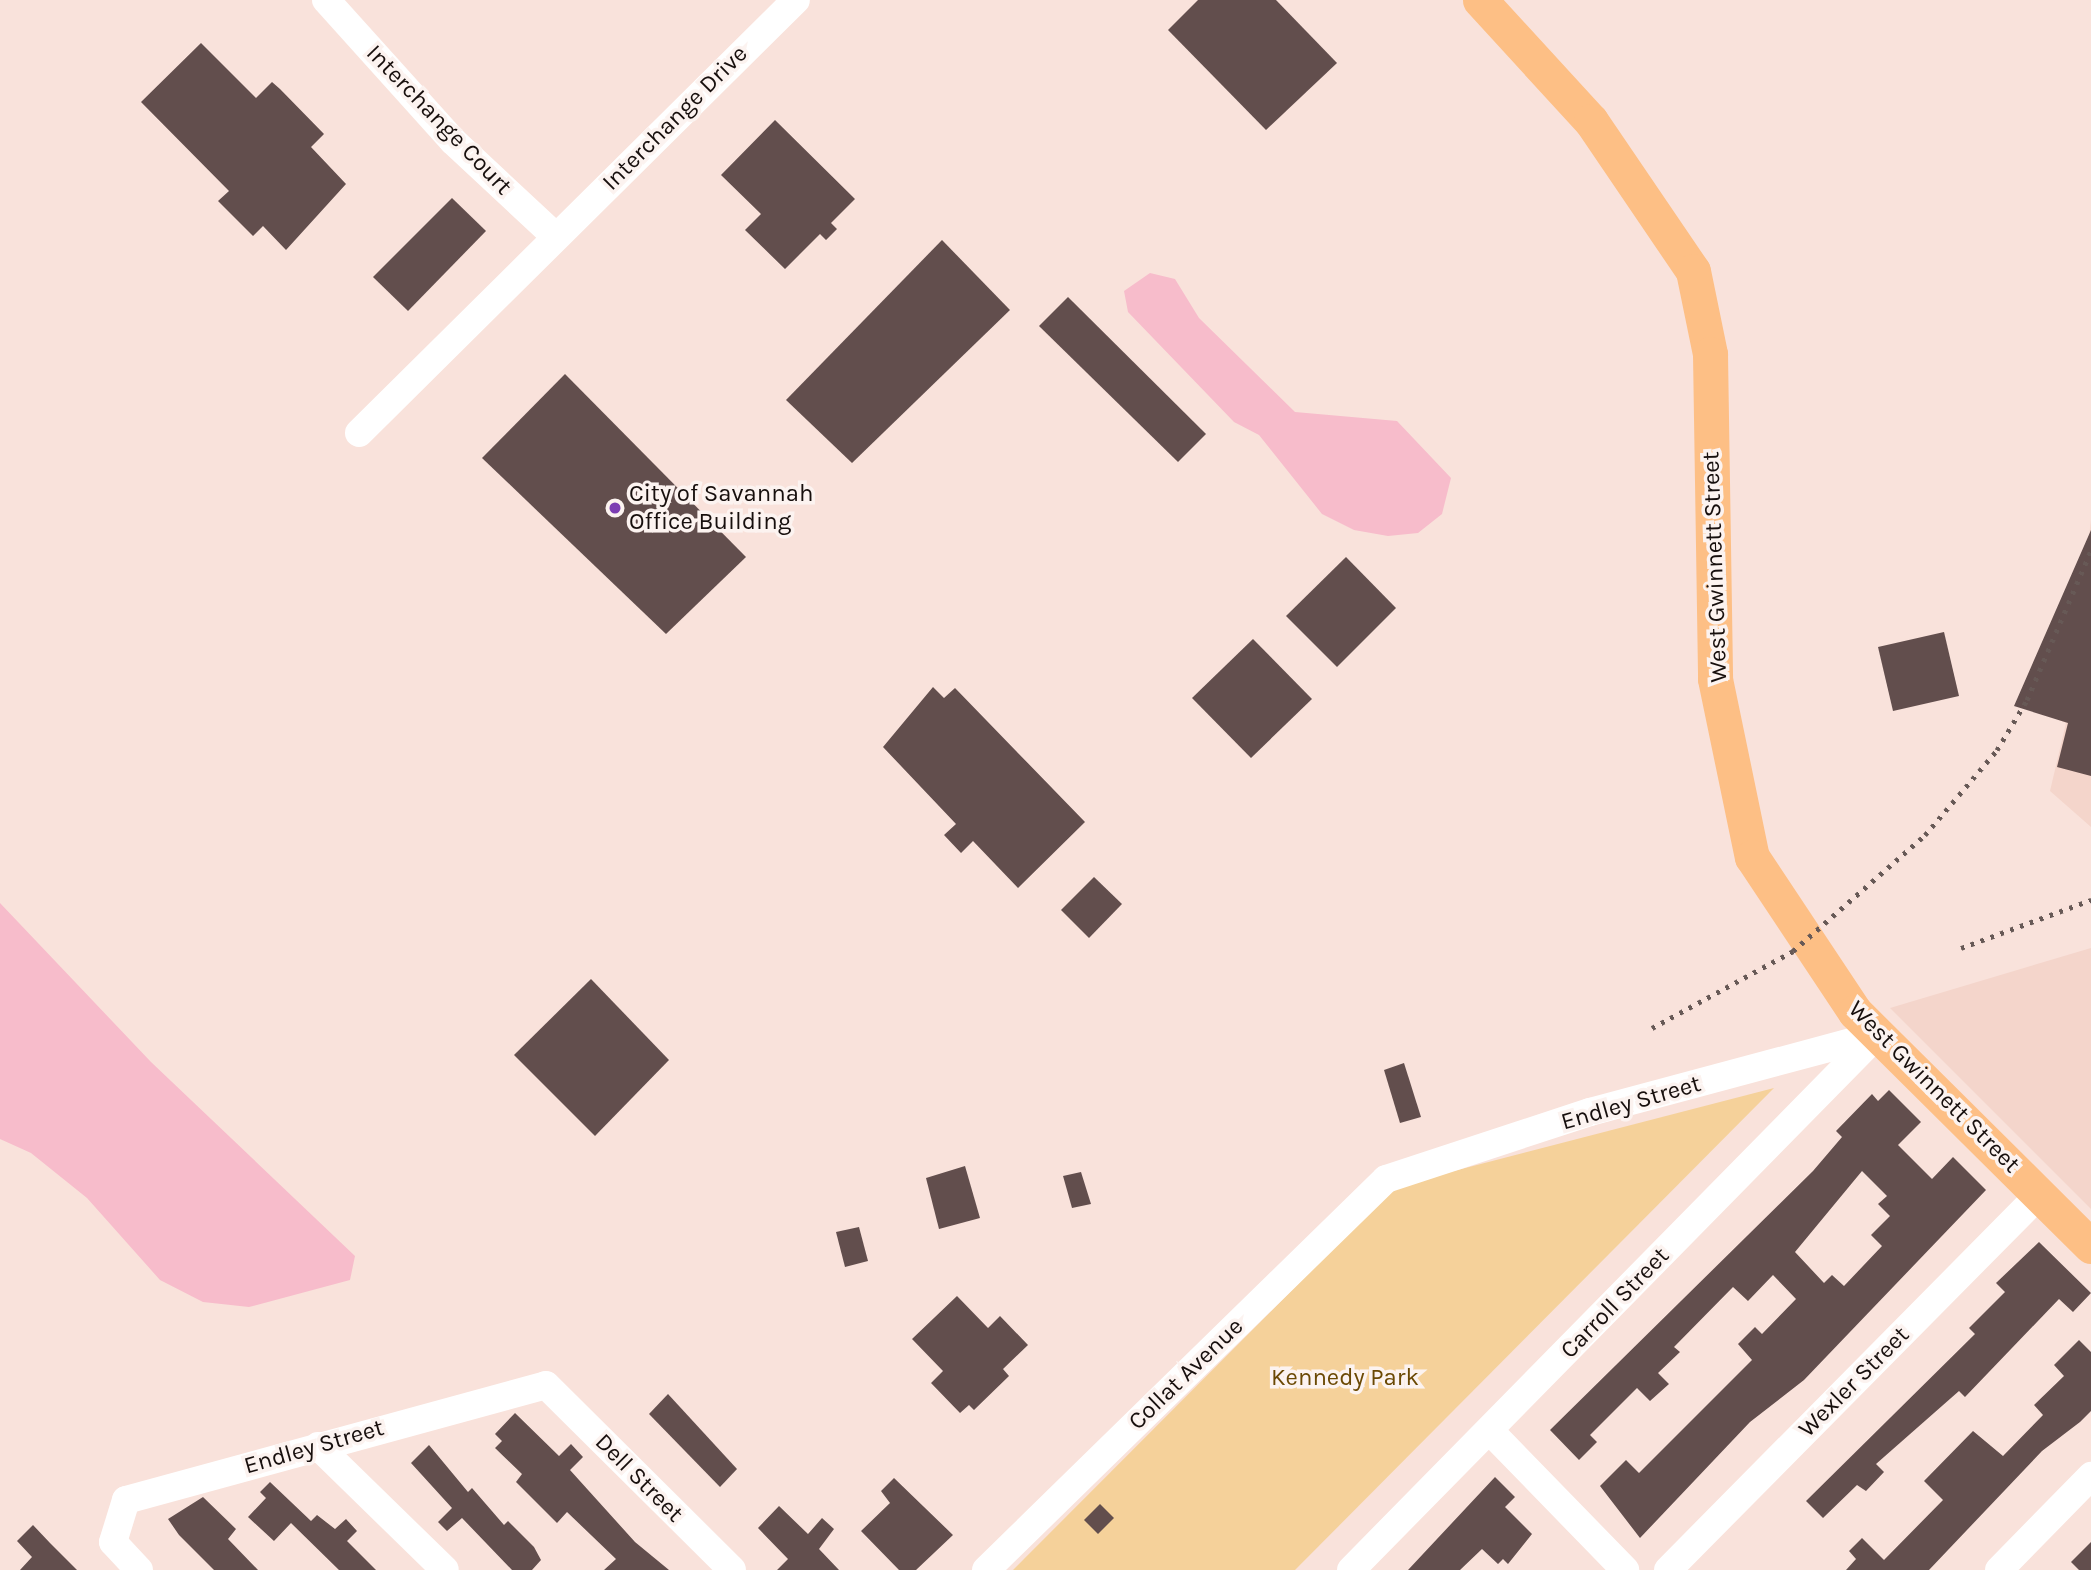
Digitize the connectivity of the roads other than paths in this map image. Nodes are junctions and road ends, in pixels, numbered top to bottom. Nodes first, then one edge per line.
1 (326, 0) edge
2 (796, 0) edge
3 (1480, 0) edge
4 (555, 236) junction
5 (359, 433) dead end
6 (1877, 1035) junction
7 (1386, 1179) joint
8 (2041, 1193) junction
9 (2091, 1246) edge
10 (546, 1385) joint
11 (1490, 1431) junction
12 (318, 1446) junction
13 (2091, 1476) edge
14 (139, 1570) edge
15 (446, 1570) edge
16 (732, 1570) edge
17 (986, 1570) edge
18 (1351, 1570) edge
19 (1625, 1570) edge
20 (1668, 1570) edge
21 (1999, 1570) edge

1 - 4 street, Interchange Court
2 - 4 street, Interchange Drive
3 - 6 main road, West Gwinnett Street
4 - 5 street, Interchange Drive
6 - 7 street, Endley Street
6 - 8 main road, West Gwinnett Street
6 - 11 street, Carroll Street
7 - 17 street, Collat Avenue
8 - 9 main road, West Gwinnett Street
8 - 20 street, Wexler Street
10 - 12 street, Endley Street
10 - 16 street, Dell Street
11 - 18 street, Carroll Street
11 - 19 street
12 - 14 street, Endley Street
12 - 15 street
13 - 21 street

